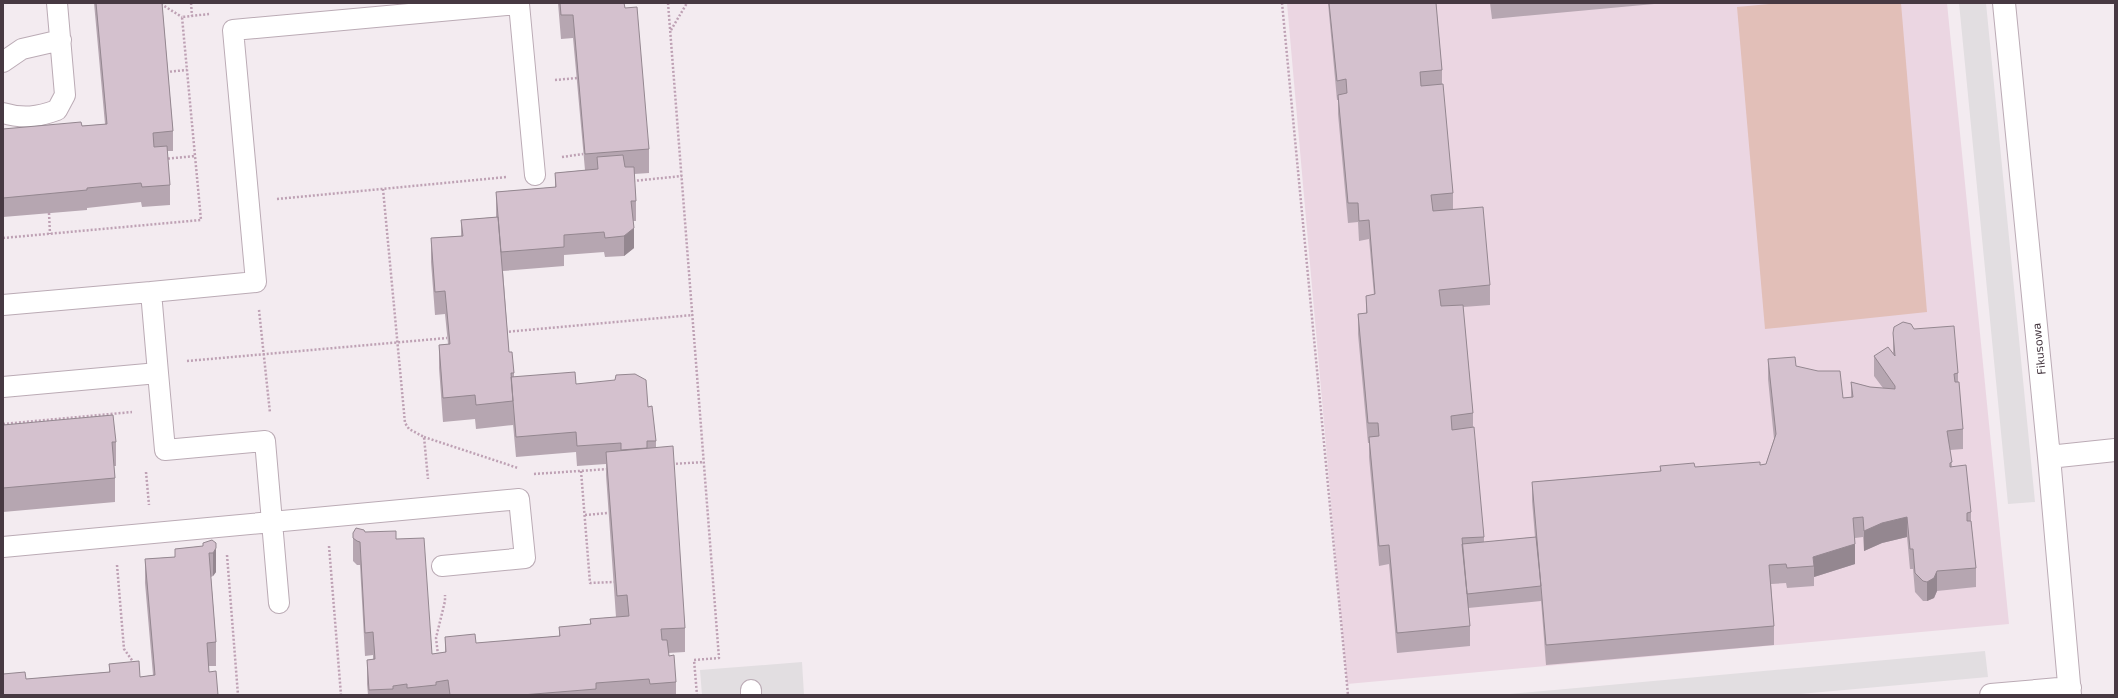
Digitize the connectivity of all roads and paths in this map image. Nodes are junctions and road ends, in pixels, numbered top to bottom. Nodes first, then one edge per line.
1 (57, 3) edge
2 (191, 3) edge
3 (668, 3) edge
4 (687, 3) edge
5 (1282, 3) edge
6 (2004, 3) edge
7 (160, 4) edge
8 (213, 14) dead end
9 (192, 16) junction
10 (182, 17) junction
11 (671, 30) junction
12 (60, 40) junction
13 (3, 62) edge
14 (187, 70) junction
15 (166, 72) edge
16 (577, 78) edge
17 (549, 80) dead end
18 (3, 114) edge
19 (583, 154) edge
20 (195, 156) junction
21 (556, 157) dead end
22 (161, 159) edge
23 (535, 174) joint
24 (682, 176) junction
25 (632, 181) edge
26 (383, 189) junction
27 (249, 201) junction
28 (48, 213) edge
29 (50, 234) junction
30 (3, 238) edge
31 (256, 282) junction
32 (151, 292) junction
33 (3, 305) edge
34 (693, 314) junction
35 (506, 332) edge
36 (447, 338) edge
37 (397, 342) junction
38 (264, 355) junction
39 (158, 368) junction
40 (3, 387) edge
41 (270, 409) dead end
42 (135, 412) dead end
43 (3, 424) edge
44 (424, 437) junction
45 (2115, 450) edge
46 (2049, 457) junction
47 (704, 462) junction
48 (669, 464) edge
49 (145, 466) dead end
50 (427, 469) dead end
51 (521, 469) dead end
52 (613, 469) edge
53 (581, 471) junction
54 (529, 472) dead end
55 (608, 513) edge
56 (585, 515) junction
57 (327, 517) junction
58 (272, 522) junction
59 (225, 527) junction
60 (151, 534) junction
61 (114, 537) junction
62 (3, 547) edge
63 (442, 566) dead end
64 (614, 582) edge
65 (280, 603) dead end
66 (137, 668) edge
67 (2070, 691) edge
68 (238, 695) edge
69 (342, 695) edge
70 (697, 695) edge
71 (1348, 695) edge
72 (1991, 695) edge

1 - 12 lane
2 - 9 path
3 - 11 path
4 - 11 path
5 - 71 path
6 - 46 street, Fikusowa
7 - 10 path
8 - 9 path
9 - 10 path
10 - 14 path
11 - 24 path
12 - 13 lane
12 - 18 lane
14 - 15 path
14 - 20 path
16 - 17 path
19 - 21 path
20 - 22 path
20 - 29 path
23 - 26 path
23 - 27 lane
24 - 25 path
24 - 34 path
26 - 27 path
26 - 37 path
27 - 31 lane
28 - 29 path
29 - 30 path
31 - 32 lane
31 - 38 path
32 - 33 lane
32 - 39 lane
34 - 35 path
34 - 47 path
36 - 37 path
37 - 38 path
37 - 44 path
38 - 39 path
38 - 41 path
39 - 40 lane
39 - 58 lane
42 - 43 path
44 - 50 path
44 - 51 path
45 - 46 street
46 - 67 street, Fikusowa
47 - 48 path
47 - 70 path
49 - 60 path
52 - 53 path
53 - 54 path
53 - 56 path
55 - 56 path
56 - 64 path
57 - 58 lane
57 - 63 lane
57 - 69 path
58 - 59 lane
58 - 65 lane
59 - 60 lane
59 - 68 path
60 - 61 lane
61 - 62 lane
61 - 66 path
67 - 72 street

